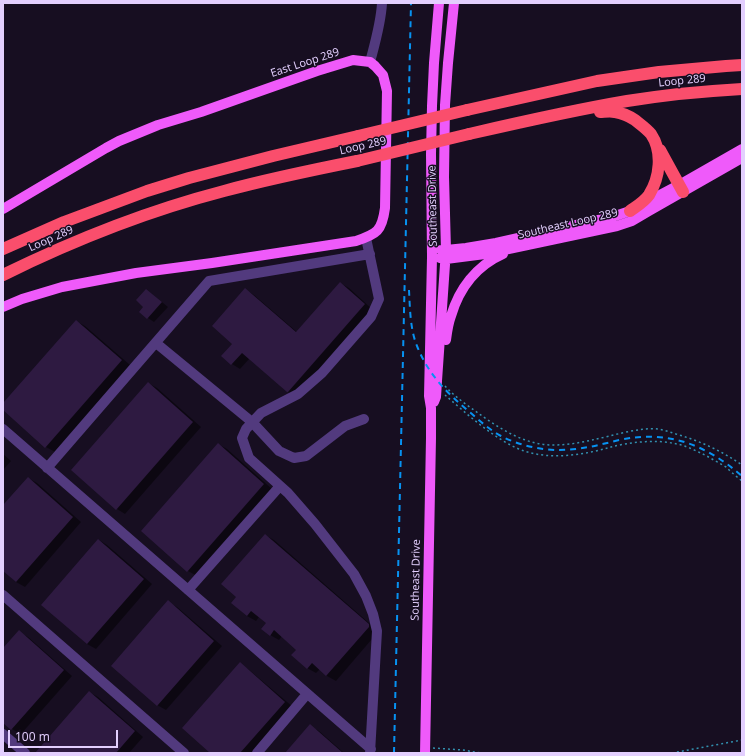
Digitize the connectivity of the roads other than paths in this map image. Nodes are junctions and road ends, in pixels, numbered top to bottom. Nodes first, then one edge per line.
1 (382, 3) edge
2 (439, 3) edge
3 (454, 3) edge
4 (370, 62) junction
5 (742, 64) edge
6 (742, 89) edge
7 (529, 121) junction
8 (656, 144) junction
9 (742, 149) edge
10 (742, 158) edge
11 (681, 188) junction
12 (3, 209) edge
13 (630, 211) junction
14 (366, 238) junction
15 (518, 248) junction
16 (3, 249) edge
17 (432, 253) junction
18 (370, 254) junction
19 (446, 254) junction
20 (3, 275) edge
21 (3, 307) edge
22 (156, 343) junction
23 (439, 361) junction
24 (431, 408) junction
25 (364, 419) dead end
26 (252, 422) junction
27 (3, 429) edge
28 (48, 468) junction
29 (280, 486) junction
30 (188, 590) junction
31 (3, 595) edge
32 (307, 694) junction
33 (3, 734) edge
34 (425, 750) edge
35 (370, 751) edge
36 (25, 753) edge
37 (184, 753) edge
38 (257, 753) edge

1 - 4 lane
2 - 17 main road, Southeast Drive
3 - 19 main road, Southeast Drive
4 - 12 main road, East Loop 289
4 - 14 main road
5 - 16 highway, Loop 289, bridge
6 - 7 highway, Loop 289
7 - 8 highway
7 - 20 highway, Loop 289, bridge
8 - 11 highway
8 - 13 highway
9 - 11 main road, Southeast Loop 289
10 - 11 main road, Southeast Loop 289
11 - 13 main road, Southeast Loop 289
11 - 15 main road, Southeast Loop 289
13 - 19 main road, Southeast Loop 289
14 - 18 lane
14 - 21 main road
15 - 19 main road, Southeast Loop 289
15 - 23 main road
17 - 19 main road, Southeast Loop 289
17 - 24 main road, Southeast Drive
18 - 22 lane
18 - 26 lane
19 - 23 main road, Southeast Drive
22 - 26 lane
22 - 28 lane
23 - 24 main road, Southeast Drive
24 - 34 main road, Southeast Drive
25 - 26 lane
26 - 29 lane
27 - 28 lane
28 - 30 lane
29 - 30 lane
29 - 35 lane
30 - 32 lane
31 - 37 lane
32 - 35 lane
32 - 38 lane
33 - 36 lane

